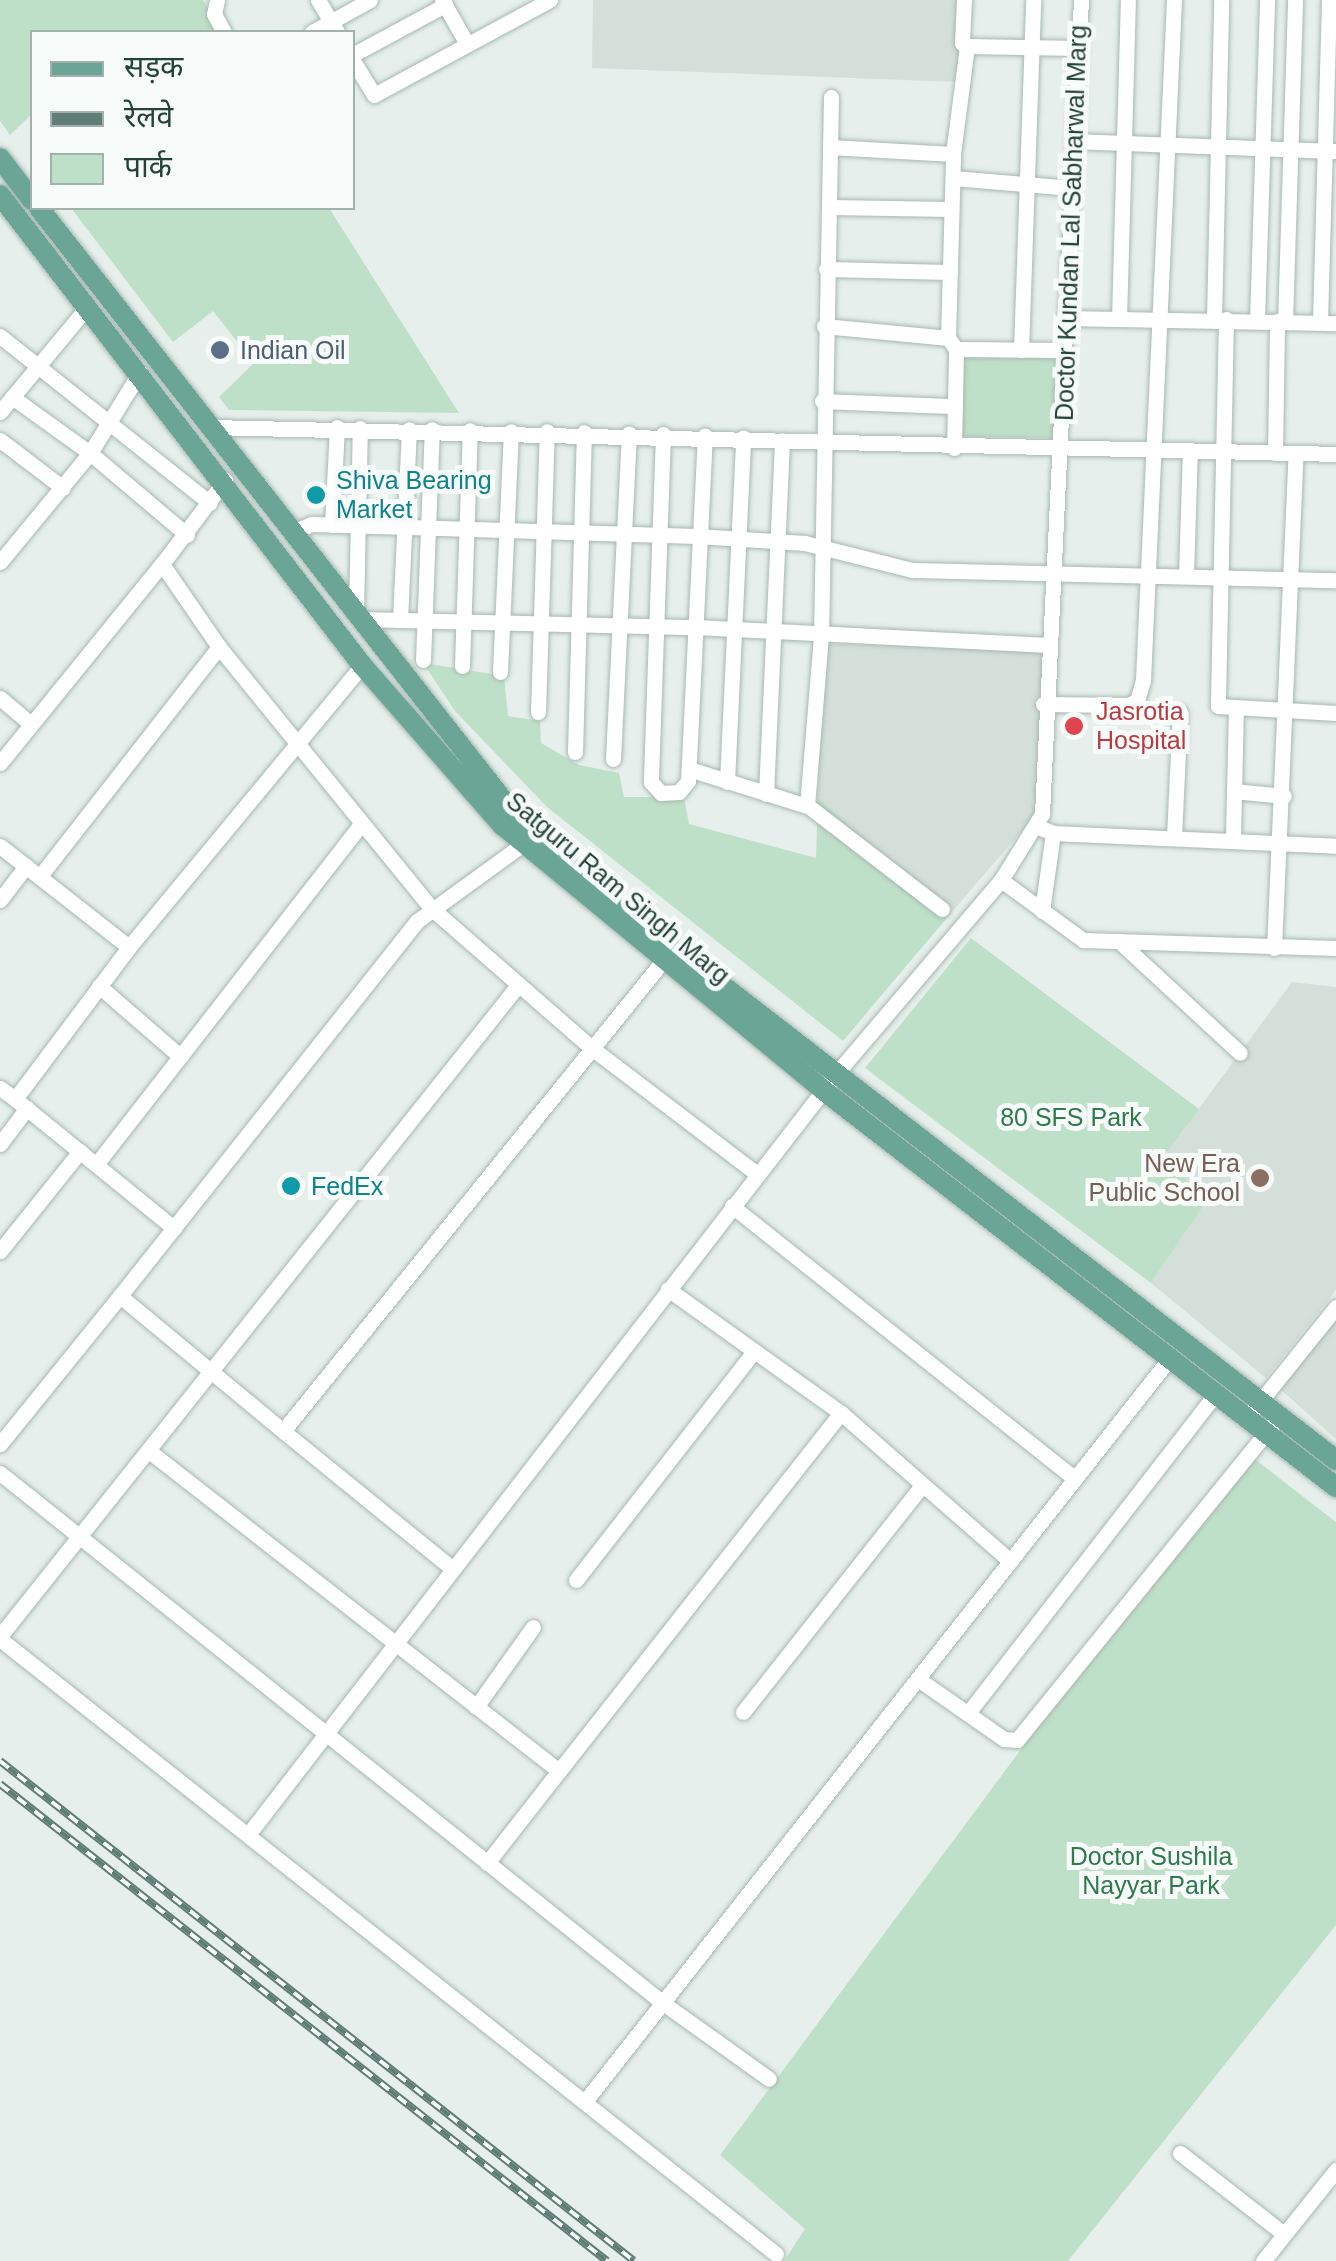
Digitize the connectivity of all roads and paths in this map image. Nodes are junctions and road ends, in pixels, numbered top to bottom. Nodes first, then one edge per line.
1 (217, 0) edge
2 (318, 0) edge
3 (370, 0) edge
4 (550, 0) edge
5 (964, 0) edge
6 (1033, 0) edge
7 (1081, 0) edge
8 (1128, 0) edge
9 (1174, 0) edge
10 (1221, 0) edge
11 (1267, 0) edge
12 (1296, 0) edge
13 (1329, 0) edge
14 (444, 3) edge
15 (334, 27) edge
16 (223, 30) edge
17 (466, 42) junction
18 (968, 46) junction
19 (1031, 48) junction
20 (1078, 48) junction
21 (355, 55) edge
22 (355, 62) edge
23 (831, 97) dead end
24 (1073, 141) junction
25 (1125, 142) junction
26 (1167, 142) junction
27 (1216, 145) junction
28 (1260, 146) junction
29 (830, 147) junction
30 (1290, 150) junction
31 (1330, 151) edge
32 (953, 154) junction
33 (0, 158) edge
34 (953, 178) junction
35 (1028, 184) junction
36 (1072, 188) junction
37 (0, 194) edge
38 (30, 197) edge
39 (829, 207) junction
40 (952, 208) junction
41 (41, 210) edge
42 (826, 268) junction
43 (950, 272) junction
44 (88, 306) junction
45 (1064, 318) junction
46 (1120, 318) junction
47 (1163, 319) junction
48 (1220, 320) junction
49 (1256, 321) junction
50 (1281, 322) junction
51 (1328, 323) edge
52 (824, 326) junction
53 (0, 336) edge
54 (952, 343) junction
55 (1021, 350) junction
56 (1062, 350) junction
57 (36, 366) junction
58 (140, 372) junction
59 (12, 397) junction
60 (822, 401) junction
61 (955, 406) junction
62 (0, 412) edge
63 (108, 425) junction
64 (210, 427) junction
65 (337, 427) junction
66 (360, 428) junction
67 (409, 429) junction
68 (432, 430) junction
69 (470, 430) junction
70 (511, 431) junction
71 (547, 431) junction
72 (584, 432) junction
73 (629, 434) junction
74 (663, 434) junction
75 (705, 435) junction
76 (743, 437) junction
77 (0, 440) edge
78 (782, 440) junction
79 (822, 442) junction
80 (1063, 447) junction
81 (954, 448) junction
82 (1222, 449) junction
83 (1151, 450) junction
84 (1190, 450) junction
85 (90, 453) junction
86 (1275, 453) junction
87 (1296, 453) junction
88 (1336, 454) edge
89 (225, 480) junction
90 (62, 488) junction
91 (210, 502) junction
92 (332, 524) junction
93 (356, 526) junction
94 (404, 528) junction
95 (429, 528) junction
96 (466, 530) junction
97 (292, 532) junction
98 (505, 532) junction
99 (544, 534) junction
100 (187, 535) junction
101 (583, 536) junction
102 (696, 536) junction
103 (659, 537) junction
104 (621, 538) junction
105 (738, 540) junction
106 (780, 543) junction
107 (822, 550) junction
108 (0, 562) edge
109 (162, 564) junction
110 (1054, 571) junction
111 (1145, 573) junction
112 (1186, 575) junction
113 (1216, 577) junction
114 (1294, 579) junction
115 (1336, 580) edge
116 (358, 616) junction
117 (400, 620) junction
118 (424, 620) junction
119 (465, 621) junction
120 (502, 622) junction
121 (540, 624) junction
122 (580, 626) junction
123 (618, 626) junction
124 (694, 626) junction
125 (657, 627) junction
126 (732, 630) junction
127 (772, 631) junction
128 (822, 637) junction
129 (1048, 645) junction
130 (219, 648) junction
131 (423, 660) dead end
132 (362, 664) junction
133 (462, 666) dead end
134 (500, 672) dead end
135 (0, 698) edge
136 (1044, 704) junction
137 (1236, 710) junction
138 (538, 712) dead end
139 (1180, 712) dead end
140 (1287, 712) junction
141 (1336, 713) edge
142 (31, 724) junction
143 (296, 738) junction
144 (575, 752) dead end
145 (613, 759) dead end
146 (0, 764) edge
147 (689, 769) junction
148 (727, 782) junction
149 (1234, 791) junction
150 (766, 794) junction
151 (1284, 796) junction
152 (812, 809) dead end
153 (361, 824) junction
154 (1036, 826) junction
155 (1054, 833) junction
156 (1174, 837) junction
157 (1233, 838) junction
158 (1281, 840) junction
159 (523, 844) junction
160 (0, 846) edge
161 (1336, 846) edge
162 (26, 866) junction
163 (40, 876) junction
164 (1002, 880) junction
165 (0, 900) edge
166 (430, 908) junction
167 (1042, 911) junction
168 (962, 926) junction
169 (1120, 942) junction
170 (129, 946) junction
171 (1274, 948) junction
172 (1336, 948) edge
173 (662, 962) junction
174 (519, 984) junction
175 (99, 986) junction
176 (593, 1048) junction
177 (1240, 1054) dead end
178 (182, 1057) junction
179 (829, 1082) junction
180 (0, 1088) edge
181 (21, 1103) junction
182 (0, 1144) edge
183 (80, 1151) junction
184 (98, 1162) junction
185 (757, 1174) junction
186 (732, 1206) junction
187 (174, 1228) junction
188 (0, 1251) edge
189 (668, 1289) junction
190 (120, 1296) junction
191 (1336, 1307) edge
192 (754, 1350) junction
193 (1170, 1358) junction
194 (208, 1367) junction
195 (1216, 1392) junction
196 (1262, 1399) junction
197 (840, 1413) junction
198 (1280, 1414) junction
199 (1248, 1417) junction
200 (282, 1432) junction
201 (1268, 1432) junction
202 (0, 1444) edge
203 (149, 1451) junction
204 (1336, 1460) edge
205 (0, 1473) edge
206 (1075, 1479) junction
207 (922, 1485) junction
208 (1336, 1486) edge
209 (76, 1534) junction
210 (1010, 1561) junction
211 (452, 1569) junction
212 (576, 1580) dead end
213 (534, 1627) dead end
214 (0, 1637) edge
215 (394, 1645) junction
216 (918, 1678) junction
217 (476, 1708) junction
218 (743, 1712) dead end
219 (968, 1713) junction
220 (326, 1734) junction
221 (559, 1770) junction
222 (250, 1832) junction
223 (487, 1863) junction
224 (662, 2003) junction
225 (770, 2080) dead end
226 (586, 2100) junction
227 (1180, 2153) dead end
228 (1336, 2170) edge
229 (1284, 2234) junction
230 (776, 2254) dead end
231 (1263, 2261) edge

1 - 16 street
2 - 15 street
3 - 15 street
4 - 17 street
5 - 18 street
6 - 19 street
7 - 20 street, Doctor Kundan Lal Sabharwal Marg
8 - 25 street
9 - 26 street
10 - 27 street
11 - 28 street
12 - 30 street
13 - 31 street
14 - 17 street
14 - 21 street
17 - 22 street
18 - 19 street
18 - 32 street
19 - 20 street
19 - 35 street
20 - 24 street, Doctor Kundan Lal Sabharwal Marg
23 - 29 street
24 - 25 street
24 - 36 street, Doctor Kundan Lal Sabharwal Marg
25 - 26 street
25 - 46 street
26 - 27 street
26 - 47 street
27 - 28 street
27 - 48 street
28 - 30 street
28 - 49 street
29 - 32 street
29 - 39 street
30 - 31 street
30 - 50 street
31 - 51 street
32 - 34 street
33 - 38 main road
34 - 35 street
34 - 40 street
35 - 36 street
35 - 55 street
36 - 45 street, Doctor Kundan Lal Sabharwal Marg
37 - 44 main road, Satguru Ram Singh Marg
39 - 40 street
39 - 42 street
40 - 43 street
41 - 64 main road, Satguru Ram Singh Marg
42 - 43 street
42 - 52 street
43 - 54 street
44 - 57 street
44 - 58 main road, Satguru Ram Singh Marg
45 - 46 street
45 - 56 street, Doctor Kundan Lal Sabharwal Marg
46 - 47 street
47 - 48 street
47 - 83 street
48 - 49 street
48 - 82 street
49 - 50 street
50 - 51 street
50 - 86 street
52 - 54 street
52 - 60 street
53 - 57 street
54 - 55 street
54 - 61 street
55 - 56 street
56 - 80 street, Doctor Kundan Lal Sabharwal Marg
57 - 59 street
57 - 63 street
58 - 63 street
58 - 89 main road, Satguru Ram Singh Marg
59 - 62 street
59 - 85 street
60 - 61 street
60 - 79 street
61 - 81 street
63 - 85 street
63 - 91 street
64 - 65 street
64 - 97 main road, Satguru Ram Singh Marg
65 - 66 street
65 - 92 street
66 - 67 street
66 - 93 street
67 - 68 street
67 - 94 street
68 - 69 street
68 - 95 street
69 - 70 street
69 - 96 street
70 - 71 street
70 - 98 street
71 - 72 street
71 - 99 street
72 - 73 street
72 - 101 street
73 - 74 street
73 - 104 street
74 - 75 street
74 - 103 street
75 - 76 street
75 - 102 street
76 - 78 street
76 - 105 street
77 - 90 street
78 - 79 street
78 - 106 street
79 - 81 street
79 - 107 street
80 - 81 street
80 - 83 street
80 - 110 street, Doctor Kundan Lal Sabharwal Marg
82 - 84 street
82 - 86 street
82 - 113 street
83 - 84 street
83 - 111 street
84 - 112 street
85 - 90 street
85 - 100 street
86 - 87 street
87 - 88 street
87 - 114 street
89 - 91 street
89 - 132 main road, Satguru Ram Singh Marg
90 - 108 street
91 - 100 street
92 - 93 street
92 - 97 street
93 - 94 street
93 - 116 street
94 - 95 street
94 - 117 street
95 - 96 street
95 - 118 street
96 - 98 street
96 - 119 street
97 - 116 main road, Satguru Ram Singh Marg
98 - 99 street
98 - 120 street
99 - 101 street
99 - 121 street
100 - 109 street
101 - 104 street
101 - 122 street
102 - 103 street
102 - 105 street
102 - 124 street
103 - 104 street
103 - 125 street
104 - 123 street
105 - 106 street
105 - 126 street
106 - 107 street
106 - 127 street
107 - 110 street
107 - 128 street
109 - 130 street
109 - 142 street
110 - 111 street
110 - 129 street, Doctor Kundan Lal Sabharwal Marg
111 - 112 street
111 - 136 street
112 - 113 street
113 - 114 street
113 - 137 street
114 - 115 street
114 - 140 street
116 - 117 street
116 - 179 main road, Satguru Ram Singh Marg
117 - 118 street
118 - 119 street
118 - 131 street
119 - 120 street
119 - 133 street
120 - 121 street
120 - 134 street
121 - 122 street
121 - 138 street
122 - 123 street
122 - 144 street
123 - 125 street
123 - 145 street
124 - 125 street
124 - 126 street
124 - 147 street
125 - 147 street
126 - 127 street
126 - 148 street
127 - 128 street
127 - 150 street
128 - 129 street
128 - 150 street
129 - 136 street, Doctor Kundan Lal Sabharwal Marg
130 - 143 street
130 - 163 street
132 - 143 street
132 - 159 main road, Satguru Ram Singh Marg
135 - 142 street
136 - 154 street, Doctor Kundan Lal Sabharwal Marg
137 - 140 street
137 - 149 street
139 - 156 street
140 - 141 street
140 - 151 street
142 - 146 street
143 - 153 street
143 - 170 street
147 - 148 street
148 - 150 street
149 - 151 street
149 - 157 street
151 - 158 street
152 - 168 street
153 - 166 street
153 - 178 street
154 - 155 street
154 - 164 street
155 - 156 street
155 - 167 street
156 - 157 street
157 - 158 street
158 - 161 street
158 - 171 street
159 - 166 street
159 - 173 main road, Satguru Ram Singh Marg
160 - 162 street
162 - 163 street
162 - 165 street
163 - 170 street
164 - 167 street
164 - 168 street
166 - 174 street
166 - 187 street
167 - 169 street
168 - 179 street
169 - 171 street
169 - 177 street
170 - 175 street
171 - 172 street
173 - 176 street
173 - 179 main road, Satguru Ram Singh Marg
174 - 176 street
174 - 194 street
175 - 178 street
175 - 181 street
176 - 185 street
176 - 200 street
178 - 184 street
179 - 185 street
179 - 193 main road, Satguru Ram Singh Marg
179 - 196 main road, Satguru Ram Singh Marg
180 - 181 street
181 - 182 street
181 - 183 street
183 - 184 street
183 - 188 street
184 - 187 street
185 - 186 street
186 - 189 street
186 - 206 street
187 - 190 street
189 - 192 street
189 - 211 street
190 - 194 street
190 - 202 street
191 - 196 street
192 - 197 street
192 - 212 street
193 - 195 main road, Satguru Ram Singh Marg
193 - 206 street
194 - 200 street
194 - 203 street
195 - 199 main road, Satguru Ram Singh Marg
195 - 219 street
196 - 198 main road, Satguru Ram Singh Marg
196 - 199 street
197 - 207 street
197 - 221 street
198 - 201 street
198 - 204 main road, Satguru Ram Singh Marg
199 - 201 main road, Satguru Ram Singh Marg
200 - 211 street
201 - 208 main road, Satguru Ram Singh Marg
201 - 219 street
203 - 209 street
203 - 215 street
205 - 209 street
206 - 210 street
207 - 210 street
207 - 218 street
209 - 214 street
209 - 220 street
210 - 216 street
211 - 215 street
213 - 217 street
214 - 222 street
215 - 217 street
215 - 220 street
216 - 219 street
216 - 224 street
217 - 221 street
220 - 222 street
220 - 223 street
221 - 223 street
222 - 226 street
223 - 224 street
224 - 225 street
224 - 226 street
226 - 230 street
227 - 229 street
228 - 229 street
229 - 231 street

